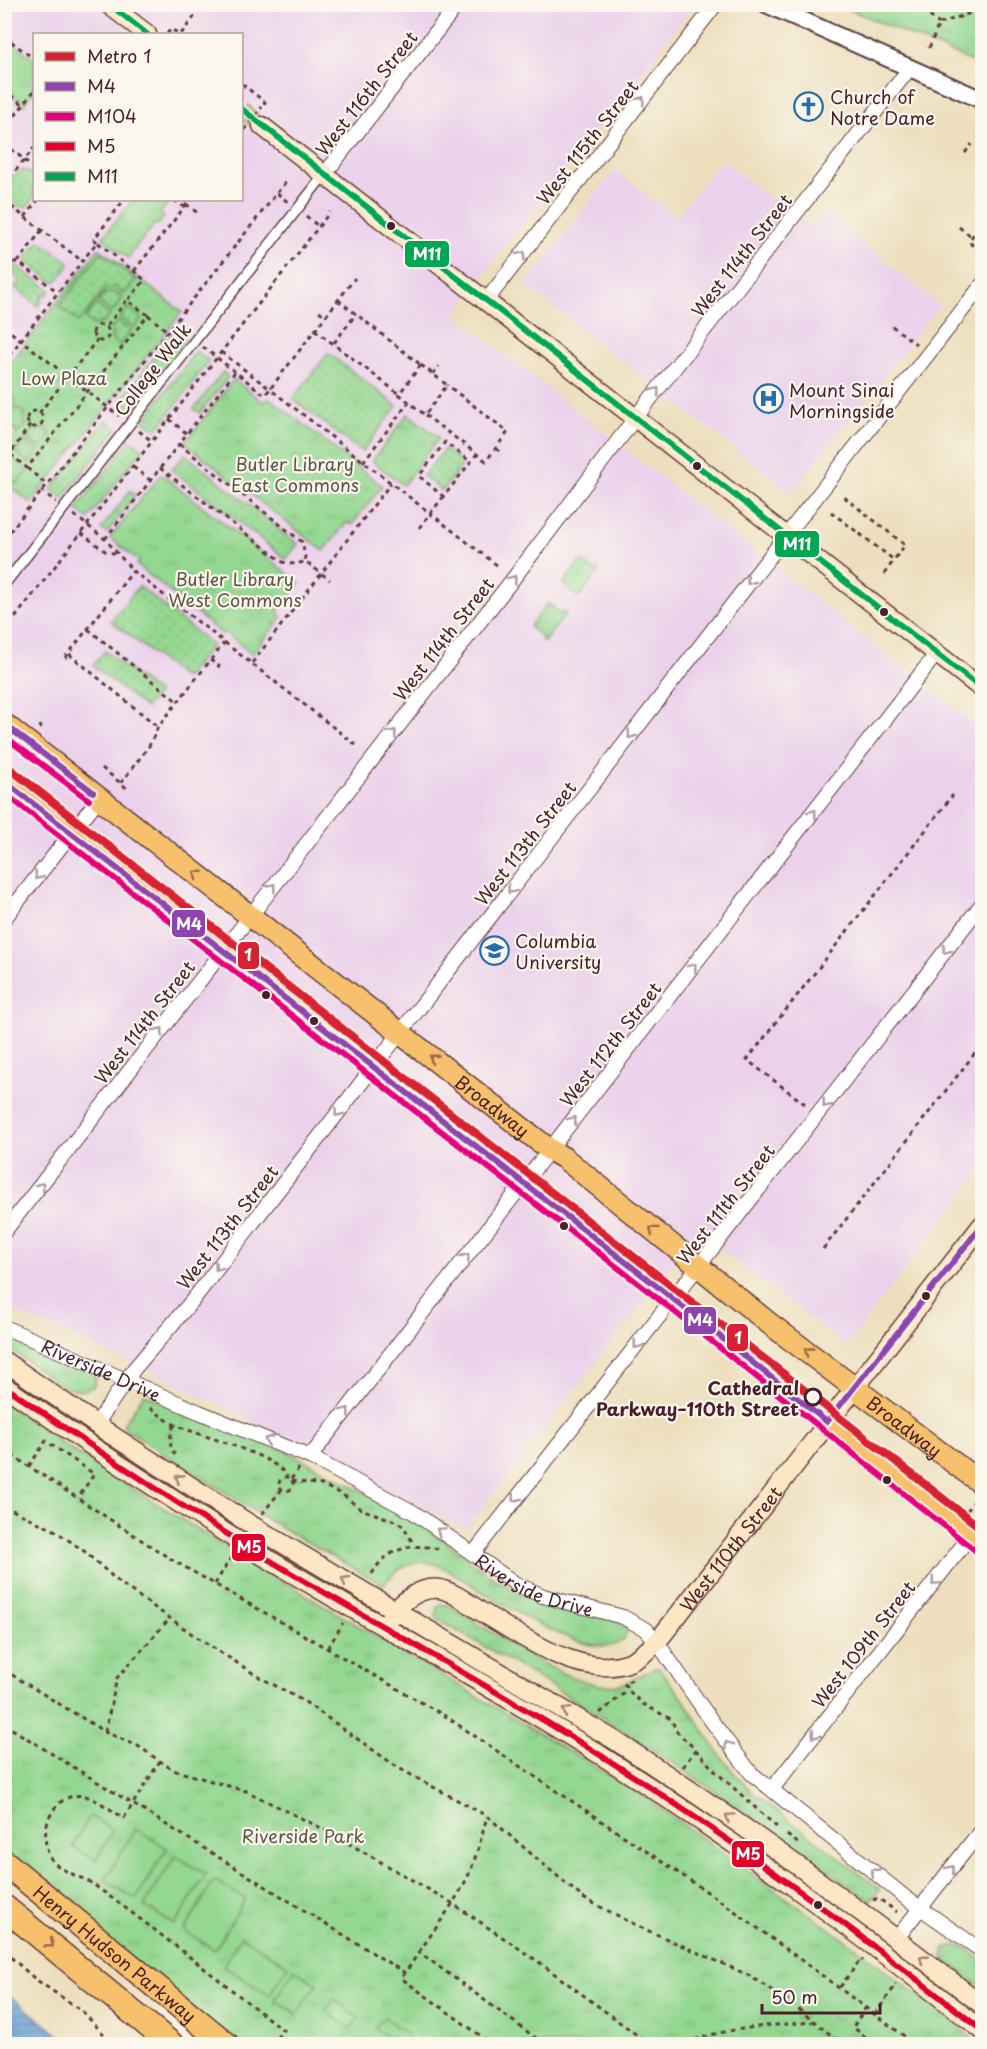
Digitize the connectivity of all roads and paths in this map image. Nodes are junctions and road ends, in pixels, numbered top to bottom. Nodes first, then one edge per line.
1 (108, 4) edge
2 (204, 4) edge
3 (458, 4) edge
4 (716, 4) edge
5 (766, 4) edge
6 (916, 4) edge
7 (982, 9) edge
8 (939, 24) junction
9 (146, 33) edge
10 (181, 33) edge
11 (4, 36) edge
12 (929, 48) dead end
13 (33, 58) edge
14 (910, 68) junction
15 (243, 85) edge
16 (4, 90) edge
17 (33, 92) edge
18 (982, 100) edge
19 (24, 105) junction
20 (262, 126) tunnel mouth
21 (4, 130) edge
22 (243, 132) edge
23 (4, 143) edge
24 (972, 144) dead end
25 (33, 149) edge
26 (965, 153) dead end
27 (24, 160) junction
28 (33, 167) edge
29 (324, 174) junction
30 (288, 179) dead end
31 (4, 184) edge
32 (4, 201) edge
33 (37, 201) edge
34 (123, 201) edge
35 (176, 201) edge
36 (189, 201) edge
37 (185, 206) junction
38 (330, 212) dead end
39 (199, 214) dead end
40 (25, 217) junction
41 (960, 227) dead end
42 (42, 230) junction
43 (971, 236) junction
44 (982, 237) edge
45 (97, 242) junction
46 (982, 253) edge
47 (82, 261) junction
48 (18, 262) junction
49 (4, 263) edge
50 (134, 272) junction
51 (355, 278) dead end
52 (982, 285) edge
53 (58, 292) junction
54 (127, 300) junction
55 (338, 300) junction
56 (486, 301) junction
57 (319, 311) dead end
58 (356, 314) junction
59 (148, 315) junction
60 (326, 316) junction
61 (892, 326) dead end
62 (4, 327) edge
63 (106, 327) junction
64 (315, 330) junction
65 (168, 331) junction
66 (97, 340) junction
67 (23, 341) junction
68 (334, 343) junction
69 (916, 344) dead end
70 (221, 352) junction
71 (4, 362) edge
72 (225, 363) dead end
73 (421, 365) junction
74 (439, 366) dead end
75 (235, 372) junction
76 (433, 374) junction
77 (68, 376) junction
78 (447, 385) junction
79 (270, 389) junction
80 (87, 392) junction
81 (399, 394) junction
82 (409, 402) junction
83 (106, 406) junction
84 (39, 413) junction
85 (425, 415) junction
86 (636, 417) junction
87 (169, 419) junction
88 (30, 425) junction
89 (187, 433) junction
90 (179, 444) junction
91 (496, 448) junction
92 (500, 452) dead end
93 (10, 454) junction
94 (477, 454) junction
95 (4, 461) edge
96 (363, 462) junction
97 (471, 462) junction
98 (133, 466) junction
99 (27, 468) junction
100 (160, 468) junction
101 (150, 480) junction
102 (391, 483) junction
103 (46, 484) junction
104 (843, 496) dead end
105 (444, 497) junction
106 (831, 512) dead end
107 (430, 514) junction
108 (420, 528) dead end
109 (94, 530) dead end
110 (81, 533) junction
111 (786, 535) junction
112 (4, 538) edge
113 (105, 539) junction
114 (121, 556) junction
115 (894, 560) junction
116 (306, 562) junction
117 (498, 566) dead end
118 (133, 571) junction
119 (884, 573) dead end
120 (322, 574) junction
121 (330, 580) dead end
122 (4, 585) edge
123 (88, 629) junction
124 (4, 632) edge
125 (224, 643) junction
126 (937, 653) junction
127 (69, 654) junction
128 (65, 658) dead end
129 (210, 660) junction
130 (252, 663) junction
131 (220, 668) dead end
132 (982, 688) edge
133 (178, 702) junction
134 (44, 722) dead end
135 (4, 724) edge
136 (158, 727) junction
137 (43, 730) dead end
138 (356, 745) dead end
139 (102, 768) dead end
140 (4, 781) edge
141 (121, 783) junction
142 (128, 789) dead end
143 (953, 795) dead end
144 (99, 798) junction
145 (72, 833) junction
146 (982, 904) edge
147 (249, 916) junction
148 (4, 919) edge
149 (224, 949) junction
150 (400, 1033) junction
151 (982, 1044) edge
152 (374, 1067) junction
153 (805, 1104) dead end
154 (550, 1150) junction
155 (524, 1183) junction
156 (982, 1225) edge
157 (4, 1232) edge
158 (823, 1249) dead end
159 (699, 1267) junction
160 (673, 1299) junction
161 (4, 1327) edge
162 (4, 1361) edge
163 (127, 1379) junction
164 (4, 1386) edge
165 (855, 1386) junction
166 (145, 1404) dead end
167 (827, 1422) junction
168 (97, 1423) junction
169 (174, 1425) junction
170 (84, 1442) junction
171 (4, 1450) edge
172 (310, 1457) junction
173 (178, 1459) dead end
174 (29, 1466) junction
175 (296, 1472) dead end
176 (290, 1479) junction
177 (282, 1489) junction
178 (979, 1492) edge
179 (78, 1498) junction
180 (4, 1506) edge
181 (967, 1511) dead end
182 (262, 1514) dead end
183 (979, 1534) edge
184 (414, 1545) junction
185 (445, 1551) dead end
186 (234, 1552) dead end
187 (473, 1554) junction
188 (372, 1574) dead end
189 (214, 1584) junction
190 (395, 1609) junction
191 (170, 1618) junction
192 (346, 1619) dead end
193 (385, 1626) junction
194 (657, 1642) junction
195 (328, 1649) junction
196 (4, 1670) edge
197 (624, 1684) dead end
198 (628, 1690) junction
199 (600, 1714) dead end
200 (4, 1724) edge
201 (105, 1732) junction
202 (696, 1749) junction
203 (160, 1761) junction
204 (683, 1767) dead end
205 (772, 1789) junction
206 (133, 1804) junction
207 (487, 1816) junction
208 (982, 1829) edge
209 (806, 1849) dead end
210 (4, 1862) edge
211 (873, 1900) dead end
212 (452, 1903) junction
213 (4, 1907) edge
214 (920, 1908) junction
215 (897, 1912) dead end
216 (897, 1938) junction
217 (4, 1951) edge
218 (982, 1951) edge
219 (419, 1952) junction
220 (886, 1954) junction
221 (869, 1965) dead end
222 (405, 1972) junction
223 (887, 1978) dead end
224 (840, 1987) junction
225 (982, 2005) edge
226 (866, 2006) junction
227 (875, 2014) junction
228 (814, 2022) junction
229 (982, 2030) edge
230 (113, 2044) edge
231 (171, 2044) edge
232 (226, 2044) edge
233 (276, 2044) edge
234 (492, 2044) edge
235 (544, 2044) edge
236 (649, 2044) edge
237 (687, 2044) edge
238 (842, 2044) edge
239 (874, 2044) edge
240 (915, 2044) edge

1 - 9 main road
2 - 10 path
3 - 29 street, West 116th Street
56 -> 4 street, West 115th Street
5 - 14 street
6 - 8 path
7 - 8 path
8 - 12 path
11 - 13 path
14 - 18 street
86 -> 14 street, West 114th Street
15 - 22 path, bridge
16 - 19 path
17 - 19 path
19 - 21 path
20 - 29 main road
23 - 27 path
24 - 26 path
25 - 27 path
27 - 28 path
27 - 31 path
29 - 56 main road
29 - 122 street, College Walk
30 - 65 path
32 - 40 path
33 - 40 path
34 - 45 path
35 - 37 path
36 - 37 path
37 - 39 path
37 - 50 path
38 - 70 path
40 - 42 path
41 - 43 path
42 - 47 path
42 - 48 path
43 - 44 path
43 - 46 path
45 - 47 path
45 - 50 path
47 - 53 path
48 - 49 path
48 - 53 path
50 - 54 path
51 - 55 path
52 - 111 street, West 113th Street
53 - 67 path
54 - 59 path
54 - 63 path
55 - 58 path
55 - 60 path
56 - 86 main road
57 - 60 path
58 - 68 path
58 - 73 path
59 - 65 path
59 - 80 path
60 - 64 path
61 - 69 path
62 - 67 path
63 - 66 path
63 - 66 path
64 - 68 path
64 - 79 path
65 - 83 path
66 - 77 path
67 - 71 path
67 - 77 path
68 - 81 path
70 - 79 path
70 - 87 path
72 - 75 path
73 - 76 path
73 - 81 path
74 - 76 path
75 - 79 path
75 - 89 path
76 - 78 path
77 - 80 path
77 - 84 path
78 - 85 path
78 - 91 path
79 - 96 path
80 - 83 path
80 - 99 path
81 - 82 path
82 - 85 path
82 - 96 path
83 - 103 path
84 - 88 path
84 - 88 path
85 - 94 path
86 - 111 main road
147 -> 86 street, West 114th Street
87 - 89 path
87 - 98 path
88 - 93 path
89 - 90 path
90 - 100 path
90 - 116 path
91 - 92 path
91 - 94 path
93 - 95 path
93 - 99 path
94 - 97 path
96 - 102 path
97 - 105 path
97 - 105 path
98 - 101 path
98 - 110 path
99 - 103 path
100 - 101 path
100 - 116 path
101 - 113 path
102 - 107 path
102 - 120 path
103 - 112 path
104 - 115 path
105 - 107 path
106 - 115 path
107 - 108 path
107 - 117 path
109 - 113 path
110 - 114 path
110 - 124 path
111 - 126 main road
111 -> 150 street, West 113th Street
113 - 114 path
114 - 118 path
115 - 119 path
116 - 120 path
118 - 123 path
118 - 125 path
120 - 121 path
120 - 130 path
123 - 127 path
123 - 133 path
125 - 129 path
125 - 130 path
126 - 132 main road
154 -> 126 street, West 112th Street
127 - 128 path
127 - 136 path
129 - 131 path
129 - 133 path
130 - 138 path
133 - 136 path
134 - 137 path
135 - 144 main road, Broadway
136 - 141 path
139 - 141 path
140 - 145 main road
141 - 142 path
143 - 153 path
144 - 145 street
147 -> 144 main road, Broadway
145 -> 148 street
145 - 149 main road
146 -> 159 street, West 111th Street
147 - 149 street, West 114th Street
147 - 150 main road, Broadway
149 - 152 main road
157 -> 149 street, West 114th Street
150 - 152 street, West 113th Street
154 -> 150 main road, Broadway
151 - 158 path
152 - 155 main road
152 -> 163 street, West 113th Street
154 - 155 street, West 112th Street
159 -> 154 main road, Broadway
155 - 160 main road
172 -> 155 street, West 112th Street
156 - 165 main road, West 110th Street
159 - 160 street, West 111th Street
165 -> 159 main road, Broadway
160 - 167 main road
160 -> 187 street, West 111th Street
161 - 163 street, Riverside Drive
162 - 168 main road, Riverside Drive
163 - 168 street, West 113th Street
172 -> 163 street, Riverside Drive
164 - 170 main road
165 - 167 main road, West 110th Street
165 - 178 main road, Broadway
166 - 169 path
167 - 183 main road
167 - 194 main road, West 110th Street
168 - 170 main road
190 -> 168 main road, Riverside Drive
169 - 173 path
169 - 176 path
170 - 193 main road
171 - 174 path
187 -> 172 street, Riverside Drive
174 - 179 path
174 - 179 path
175 - 176 path
176 - 177 path
176 - 177 path
176 - 184 path
177 - 182 path
178 - 181 path
179 - 189 path
180 - 191 path
183 -> 205 street, West 109th Street
184 - 185 path
184 - 188 path
186 - 189 path
187 - 194 street, Riverside Drive
189 - 195 path
190 - 193 main road
190 - 194 main road, West 110th Street
216 -> 190 main road, Riverside Drive
191 - 201 path
191 - 207 path
192 - 195 path
193 - 220 main road
205 -> 194 street, Riverside Drive
195 - 224 path
196 - 201 path
197 - 198 path
198 - 199 path
198 - 202 path
200 - 206 path
201 - 203 path
202 - 204 path
202 - 209 path
203 - 206 path
203 - 212 path
214 -> 205 street, Riverside Drive
206 - 222 path
206 - 233 path
207 - 212 path
207 - 228 path
214 -> 208 street
210 - 232 highway, Henry Hudson Parkway
211 - 215 path
212 - 219 path
212 - 236 path
213 -> 231 highway, Henry Hudson Parkway
214 - 216 street
214 - 218 street, Riverside Drive
216 - 220 main road
225 -> 216 main road, Riverside Drive
217 - 230 path
219 - 222 path
219 - 235 path
220 - 229 main road
221 - 224 path
222 - 234 path
223 - 227 path
224 - 226 path
226 - 227 path
226 - 239 path
227 - 240 path
228 - 237 path
228 - 238 path

